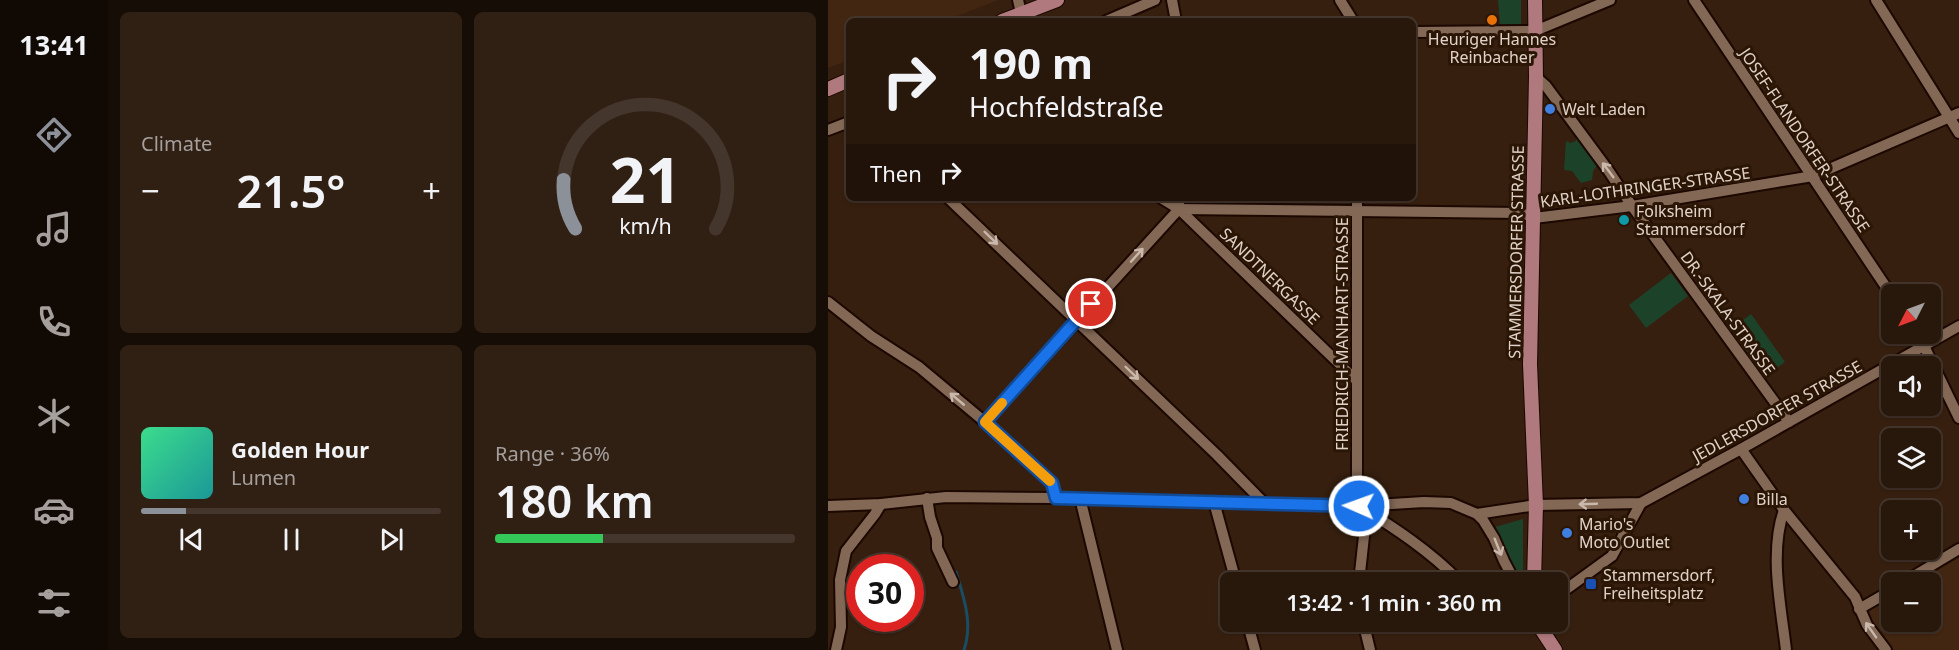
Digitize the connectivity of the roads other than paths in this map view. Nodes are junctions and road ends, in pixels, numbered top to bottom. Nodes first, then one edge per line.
1 (1057, 0) edge
2 (1155, 0) edge
3 (1172, 0) edge
4 (1340, 0) edge
5 (1534, 0) edge
6 (1610, 0) edge
7 (1694, 0) edge
8 (1876, 0) edge
9 (1019, 7) edge
10 (1006, 18) edge
11 (1113, 18) edge
12 (1175, 18) edge
13 (1351, 18) edge
14 (1416, 32) edge
15 (1535, 32) junction
16 (1536, 77) junction
17 (846, 81) edge
18 (828, 89) edge
19 (1954, 115) edge
20 (846, 123) edge
21 (828, 130) edge
22 (1959, 133) edge
23 (1813, 176) junction
24 (951, 201) edge
25 (1357, 201) edge
26 (1179, 203) edge
27 (1632, 206) junction
28 (1356, 211) junction
29 (1533, 218) junction
30 (1884, 284) edge
31 (828, 302) edge
32 (1077, 321) junction
33 (1959, 326) edge
34 (1924, 346) junction
35 (1356, 380) junction
36 (1959, 418) edge
37 (985, 422) junction
38 (1789, 422) junction
39 (1741, 449) junction
40 (927, 498) junction
41 (1056, 498) junction
42 (1080, 498) junction
43 (1214, 502) junction
44 (1263, 502) junction
45 (1641, 503) junction
46 (881, 504) junction
47 (1536, 505) junction
48 (828, 506) edge
49 (1359, 506) junction
50 (1784, 510) junction
51 (1477, 514) junction
52 (1959, 549) edge
53 (1233, 572) edge
54 (1360, 572) edge
55 (1449, 572) edge
56 (1510, 572) edge
57 (1534, 572) edge
58 (1921, 572) edge
59 (953, 582) dead end
60 (1568, 588) edge
61 (1881, 596) edge
62 (1859, 609) junction
63 (1250, 632) edge
64 (1366, 632) edge
65 (1543, 632) edge
66 (836, 650) edge
67 (1117, 650) edge
68 (1255, 650) edge
69 (1370, 650) edge
70 (1555, 650) edge
71 (1786, 650) edge
72 (1886, 650) edge

1 - 9 main road
2 - 11 street
3 - 12 street
4 - 13 street
5 - 15 main road, STAMMERSDORFER STRASSE
6 - 15 street
7 - 23 street, JOSEF-FLANDORFER-STRASSE
8 - 19 street
9 - 10 main road
14 - 15 street
15 - 16 main road, STAMMERSDORFER STRASSE
27 -> 16 street, DR.-SKALA-STRASSE
16 - 29 main road, STAMMERSDORFER STRASSE
17 - 18 main road
19 - 22 street
19 - 23 street, KARL-LOTHRINGER-STRASSE
20 - 21 street
23 - 27 street, KARL-LOTHRINGER-STRASSE
23 - 30 street, JOSEF-FLANDORFER-STRASSE
24 -> 32 street
25 - 28 street, FRIEDRICH-MANHART-STRASSE
26 - 28 street, KARL-LOTHRINGER-STRASSE
32 -> 26 street
26 - 35 street, SANDTNERGASSE
27 - 29 street, KARL-LOTHRINGER-STRASSE
27 - 38 street, DR.-SKALA-STRASSE
28 - 29 street, KARL-LOTHRINGER-STRASSE
28 - 35 street, FRIEDRICH-MANHART-STRASSE
29 - 47 main road, STAMMERSDORFER STRASSE
37 -> 31 street
32 - 37 street
32 -> 44 street
33 - 34 street, JEDLERSDORFER STRASSE
34 - 36 street
34 - 38 street, JEDLERSDORFER STRASSE
35 - 49 street, FRIEDRICH-MANHART-STRASSE
37 - 41 street
38 - 39 street, JEDLERSDORFER STRASSE
39 - 45 street, JEDLERSDORFER STRASSE
39 - 50 street
40 - 41 street
40 - 46 street
40 - 59 street
41 - 42 street
42 - 43 street
42 - 67 street
43 - 44 street
43 - 53 street
44 - 49 street
45 -> 47 street
45 - 60 street
46 - 48 street
46 - 66 street
47 - 51 street
47 - 57 main road, STAMMERSDORFER STRASSE
49 - 51 street
49 - 54 street, FRIEDRICH-MANHART-STRASSE
49 - 55 street
50 - 62 street
50 - 71 street
51 -> 56 street
52 - 58 street
61 - 62 street
72 -> 62 street
63 - 68 street
64 - 69 street
65 - 70 main road

